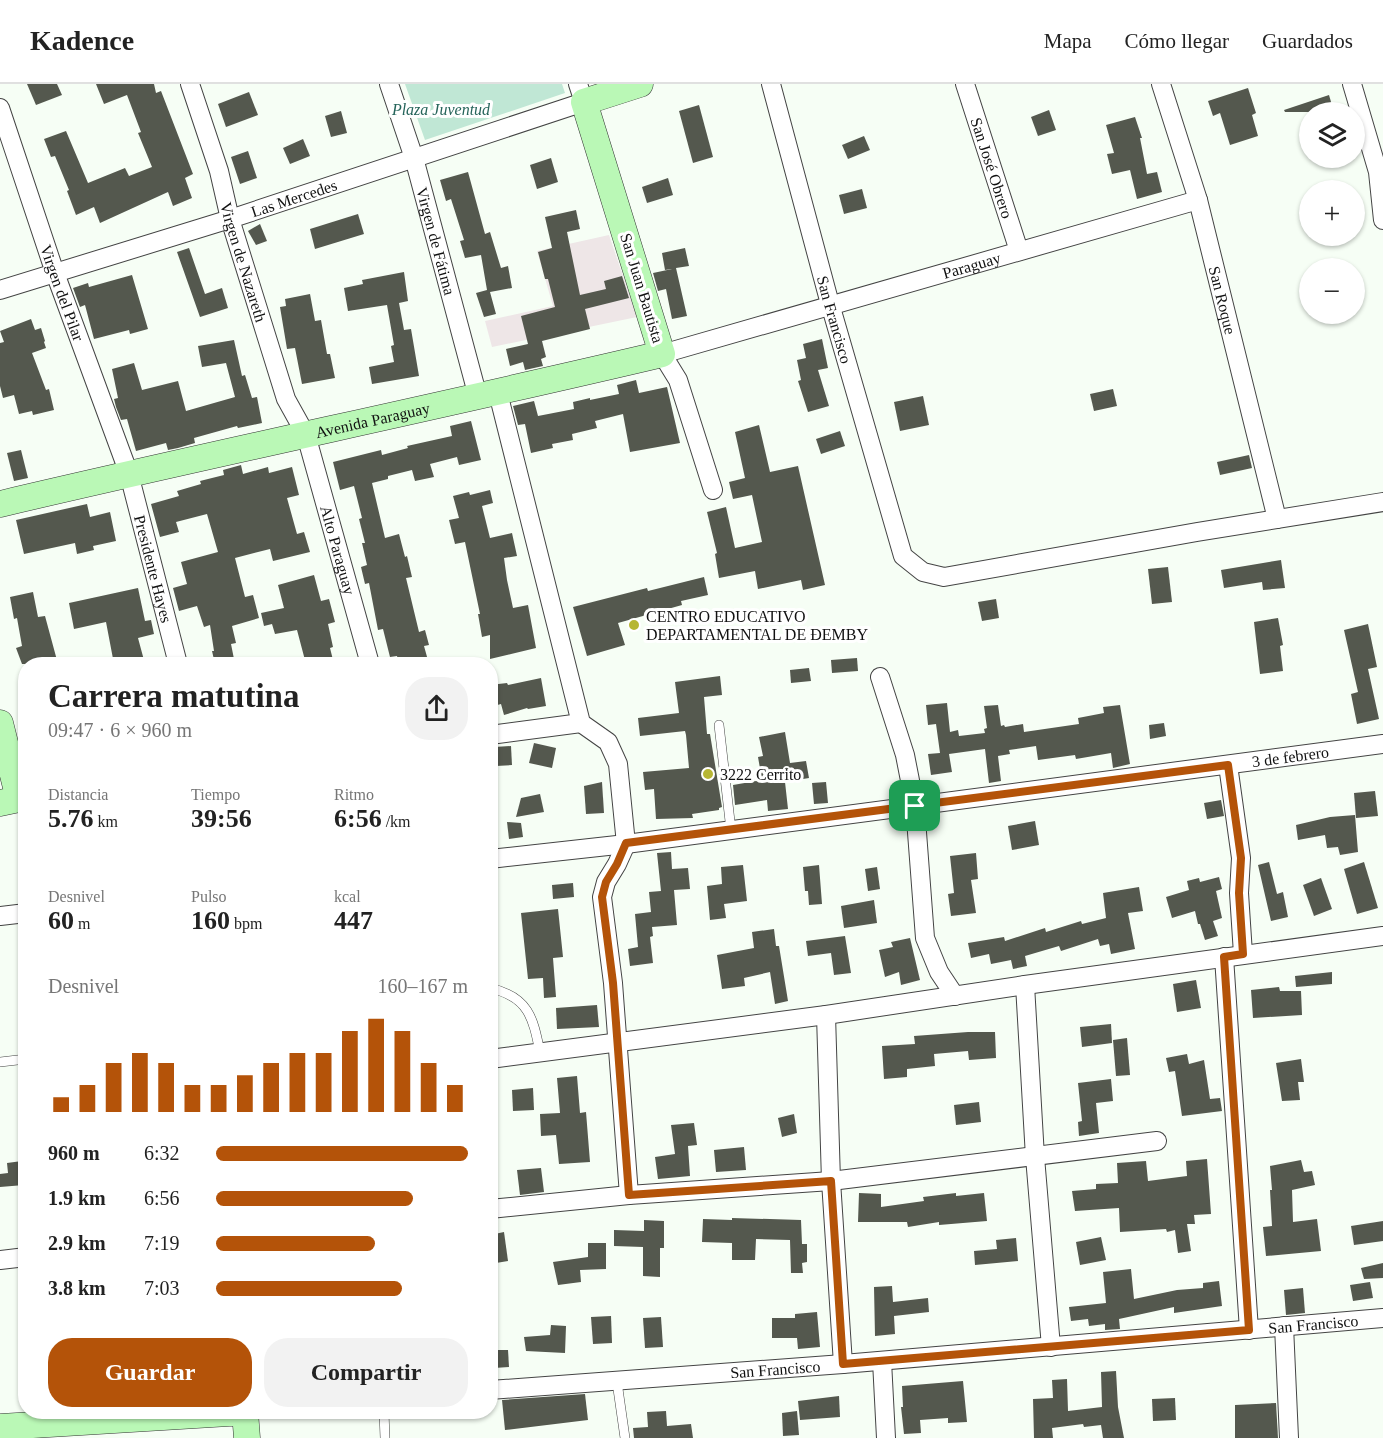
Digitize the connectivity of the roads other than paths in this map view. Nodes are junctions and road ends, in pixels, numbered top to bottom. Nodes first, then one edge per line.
1 (190, 84) edge
2 (389, 84) edge
3 (640, 84) edge
4 (771, 84) edge
5 (965, 84) edge
6 (1161, 84) edge
7 (1352, 84) edge
8 (581, 93) edge
9 (0, 108) edge
10 (414, 158) junction
11 (1383, 198) edge
12 (1198, 200) junction
13 (230, 219) junction
14 (1383, 220) edge
15 (1019, 252) junction
16 (55, 273) junction
17 (0, 290) edge
18 (830, 304) junction
19 (745, 331) joint
20 (662, 354) junction
21 (488, 395) junction
22 (306, 435) junction
23 (129, 474) junction
24 (713, 490) dead end
25 (1383, 502) edge
26 (0, 504) edge
27 (1276, 519) junction
28 (176, 657) edge
29 (368, 657) edge
30 (880, 677) dead end
31 (0, 723) edge
32 (581, 723) junction
33 (719, 725) dead end
34 (498, 734) edge
35 (1383, 744) edge
36 (1228, 765) junction
37 (15, 800) edge
38 (915, 806) junction
39 (731, 830) junction
40 (626, 843) junction
41 (498, 858) edge
42 (18, 914) edge
43 (0, 916) edge
44 (1383, 936) edge
45 (1234, 956) junction
46 (1025, 985) junction
47 (498, 991) edge
48 (955, 996) junction
49 (826, 1015) junction
50 (617, 1042) junction
51 (540, 1053) junction
52 (498, 1058) edge
53 (18, 1060) edge
54 (0, 1062) edge
55 (1157, 1141) dead end
56 (1035, 1156) junction
57 (831, 1181) junction
58 (629, 1195) junction
59 (498, 1208) edge
60 (18, 1258) edge
61 (0, 1260) edge
62 (1383, 1318) edge
63 (1284, 1326) junction
64 (1249, 1330) junction
65 (1051, 1347) junction
66 (882, 1361) junction
67 (843, 1364) junction
68 (617, 1382) junction
69 (498, 1389) edge
70 (181, 1419) edge
71 (247, 1419) edge
72 (384, 1419) edge
73 (0, 1427) edge
74 (68, 1431) edge
75 (248, 1438) edge
76 (385, 1438) edge
77 (625, 1438) edge
78 (886, 1438) edge
79 (1289, 1438) edge

1 - 13 street, Virgen de Nazareth
2 - 10 street, Virgen de Fátima
3 - 8 street
4 - 18 street, San Francisco
5 - 15 street, San José Obrero
6 - 12 street, San Roque
7 - 11 street
8 - 10 street, Las Mercedes
8 - 20 street, San Juan Bautista
9 - 16 street, Virgen del Pilar
10 - 13 street, Las Mercedes
10 - 21 street, Virgen de Fátima
11 - 14 street
12 - 15 street, Paraguay
12 - 27 street, San Roque
13 - 16 street, Las Mercedes
13 - 22 street, Virgen de Nazareth
15 - 18 street, Paraguay
16 - 17 street, Las Mercedes
16 - 23 street, Virgen del Pilar
18 - 19 street, Paraguay
18 - 27 street, San Francisco
19 - 20 street, Avenida Paraguay
20 - 21 street, Avenida Paraguay
20 - 24 street, San Juan Bautista
21 - 22 street, Avenida Paraguay
21 - 32 street, Virgen de Fátima
22 - 23 street, Avenida Paraguay
22 - 29 street, Alto Paraguay
23 - 26 street, Avenida Paraguay
23 - 28 street, Presidente Hayes
25 - 27 street
30 - 38 street
31 - 37 street
32 - 34 street
32 - 40 street
33 - 39 lane
35 - 36 street, 3 de febrero
36 - 38 street, 3 de febrero
36 - 45 street
38 - 39 street, 3 de febrero
38 - 48 street
39 - 40 street, 3 de febrero
40 - 41 street, 3 de febrero
40 - 50 street
42 - 43 street
44 - 45 street
45 - 46 street
45 - 64 street
46 - 48 street
46 - 56 street
47 - 51 lane
48 - 49 street
49 - 50 street
49 - 57 street
50 - 51 street
50 - 58 street
51 - 52 street
53 - 54 lane
55 - 56 street
56 - 57 street
56 - 65 street
57 - 58 street
57 - 67 street
58 - 59 street
60 - 61 street
62 - 63 street, San Francisco
63 - 64 street, San Francisco
63 - 79 street
64 - 65 street, San Francisco
65 - 66 street, San Francisco
66 - 67 street, San Francisco
66 - 78 street
67 - 68 street, San Francisco
68 - 69 street, San Francisco
68 - 77 lane
70 - 74 street
71 - 75 street
72 - 76 lane
73 - 74 street

